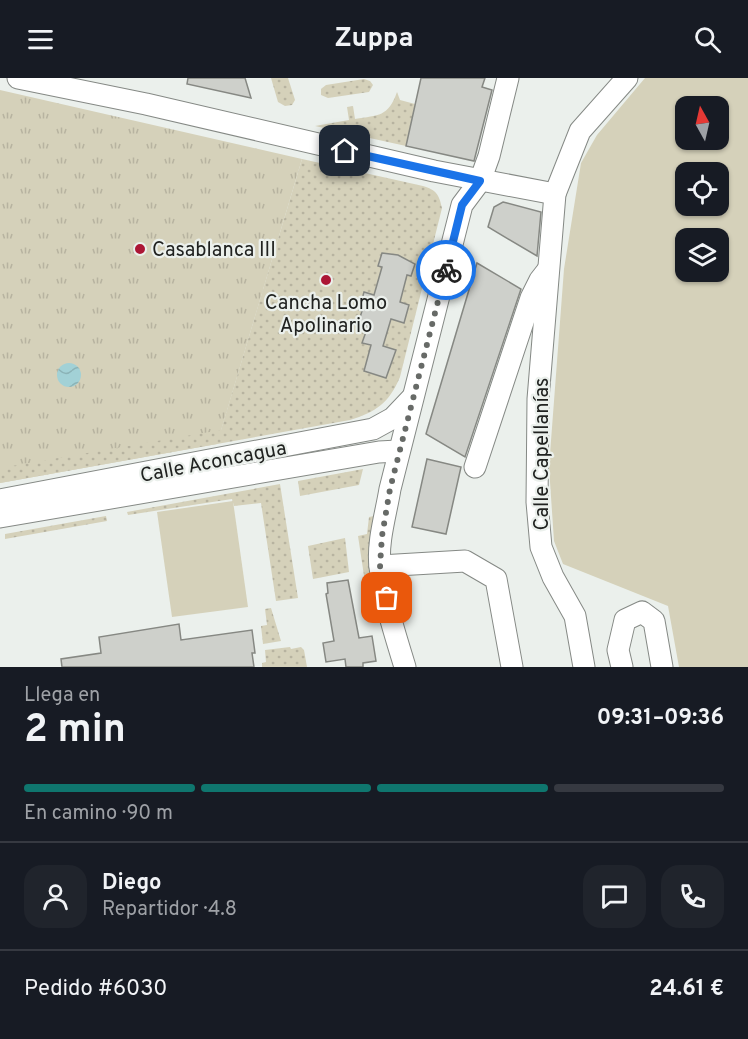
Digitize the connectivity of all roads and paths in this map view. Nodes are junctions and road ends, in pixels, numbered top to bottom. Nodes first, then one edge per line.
1 (18, 78) edge
2 (508, 78) edge
3 (627, 78) edge
4 (480, 181) junction
5 (555, 194) junction
6 (550, 268) junction
7 (414, 395) junction
8 (398, 451) junction
9 (476, 467) dead end
10 (0, 500) edge
11 (0, 517) edge
12 (380, 566) junction
13 (405, 667) edge
14 (512, 667) edge
15 (584, 667) edge
16 (622, 667) edge
17 (662, 667) edge

1 - 4 street
2 - 4 street
3 - 5 street, Calle Capellanías
4 - 5 street
4 - 7 street
5 - 6 street, Calle Capellanías
6 - 9 street, Calle Capellanías
6 - 15 street, Calle Capellanías
7 - 8 street
7 - 10 street, Calle Aconcagua
8 - 11 street, Calle Aconcagua
8 - 12 street
12 - 13 street
12 - 14 street
16 - 17 street

